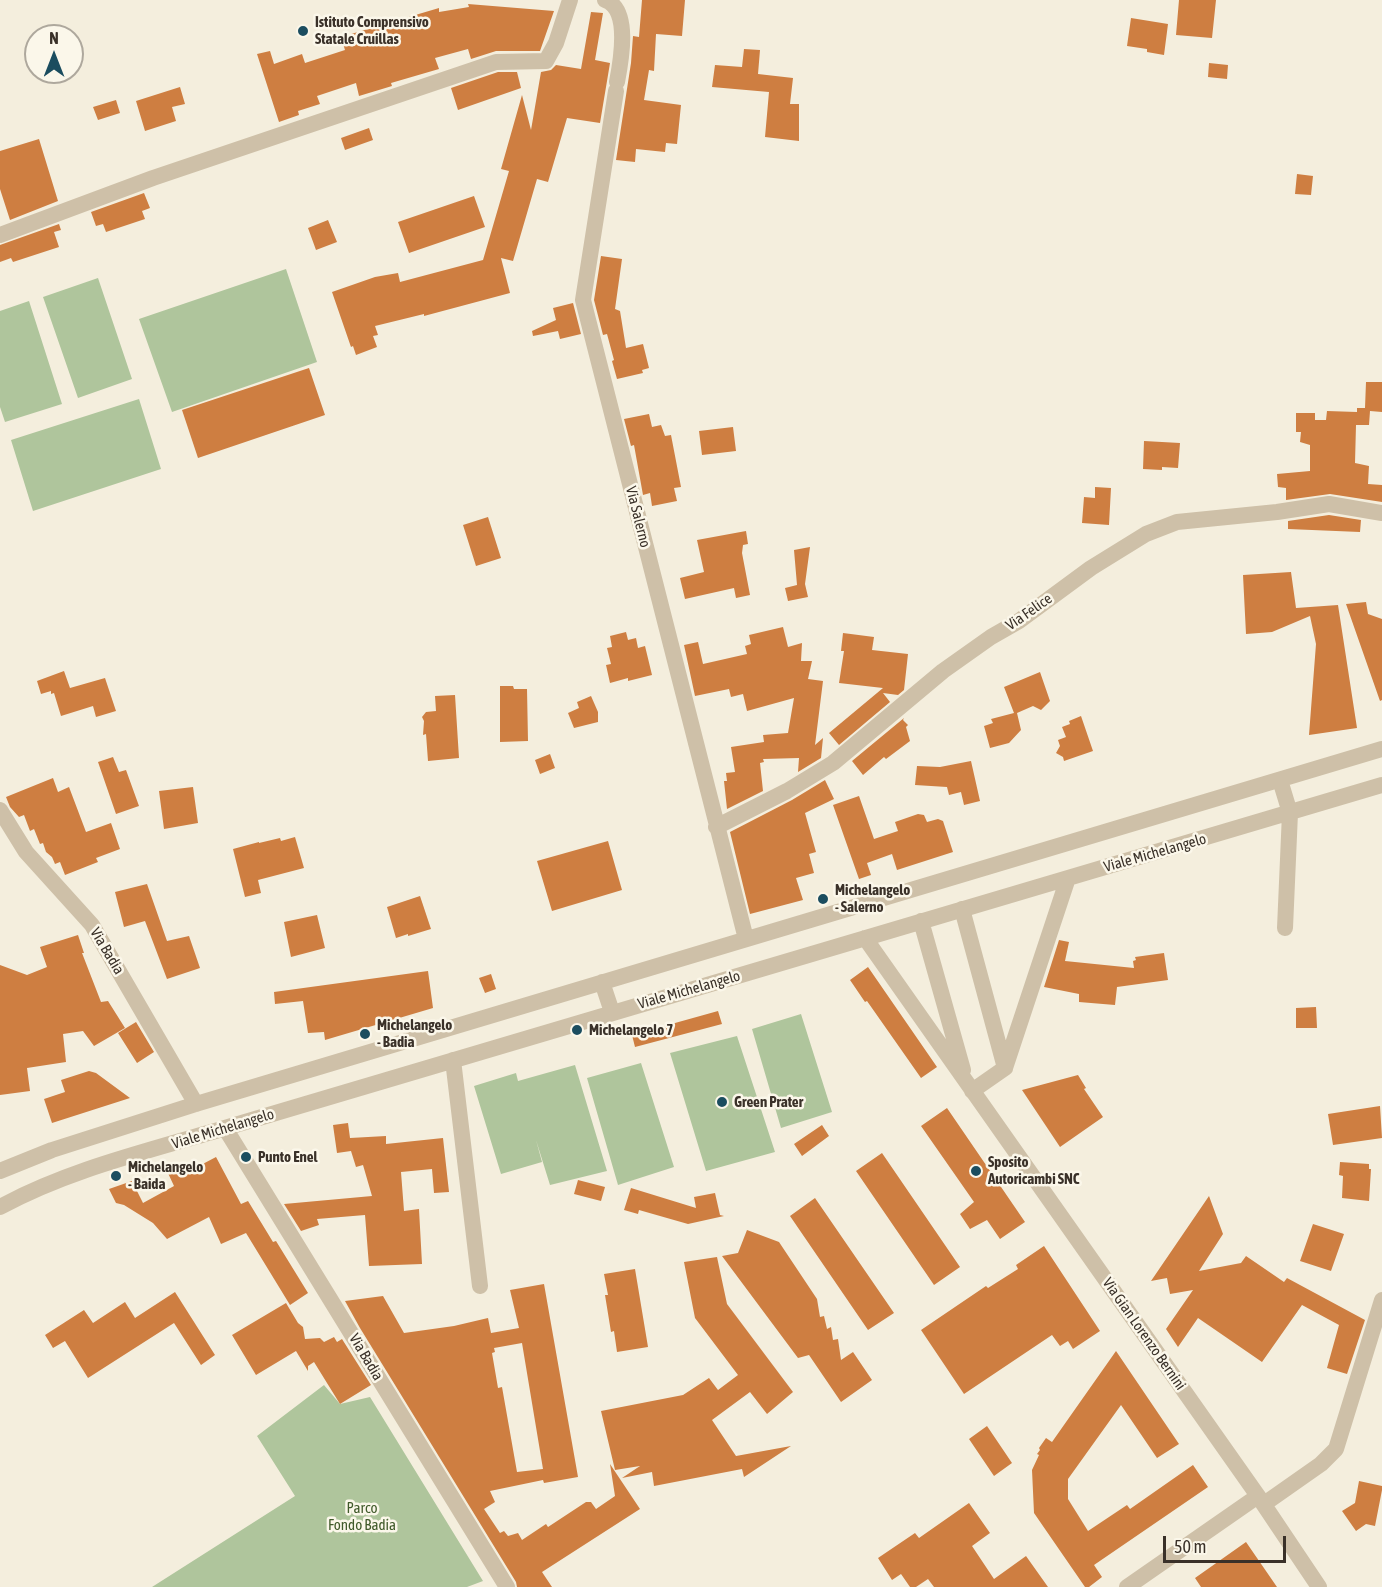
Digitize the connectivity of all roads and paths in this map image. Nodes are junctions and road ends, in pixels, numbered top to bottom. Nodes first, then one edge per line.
1 (570, 0) edge
2 (605, 0) edge
3 (0, 235) edge
4 (1382, 513) edge
5 (1382, 749) edge
6 (1280, 780) junction
7 (1382, 785) edge
8 (0, 810) edge
9 (1290, 813) junction
10 (716, 827) junction
11 (1068, 878) junction
12 (962, 909) junction
13 (921, 921) junction
14 (1285, 928) dead end
15 (866, 938) junction
16 (746, 939) junction
17 (602, 982) junction
18 (612, 1012) junction
19 (453, 1060) junction
20 (1005, 1068) junction
21 (969, 1087) junction
22 (196, 1104) junction
23 (225, 1128) junction
24 (0, 1171) edge
25 (0, 1207) edge
26 (480, 1286) dead end
27 (1382, 1300) edge
28 (1261, 1500) junction
29 (507, 1587) edge
30 (1127, 1587) edge
31 (1319, 1587) edge

1 - 3 street
2 - 10 street, Via Salerno
4 - 10 street, Via Felice
5 - 6 street, Viale Michelangelo
6 - 9 street
6 - 16 street, Viale Michelangelo
7 - 9 street, Viale Michelangelo
8 - 22 street, Via Badia
9 - 11 street, Viale Michelangelo
9 - 14 street
10 - 16 street, Via Salerno
11 - 12 street, Viale Michelangelo
11 - 20 street
12 - 13 street, Viale Michelangelo
12 - 20 street
13 - 15 street, Viale Michelangelo
13 - 21 street, Via Gian Lorenzo Bernini
15 - 18 street, Viale Michelangelo
15 - 21 street, Via Gian Lorenzo Bernini
16 - 17 street, Viale Michelangelo
17 - 18 street
17 - 22 street, Viale Michelangelo
18 - 19 street, Viale Michelangelo
19 - 23 street, Viale Michelangelo
19 - 26 street
20 - 21 street
21 - 28 street, Via Gian Lorenzo Bernini
22 - 24 street, Viale Michelangelo
23 - 25 street, Viale Michelangelo
23 - 29 street, Via Badia
27 - 28 street
28 - 30 street
28 - 31 street, Via Gian Lorenzo Bernini

